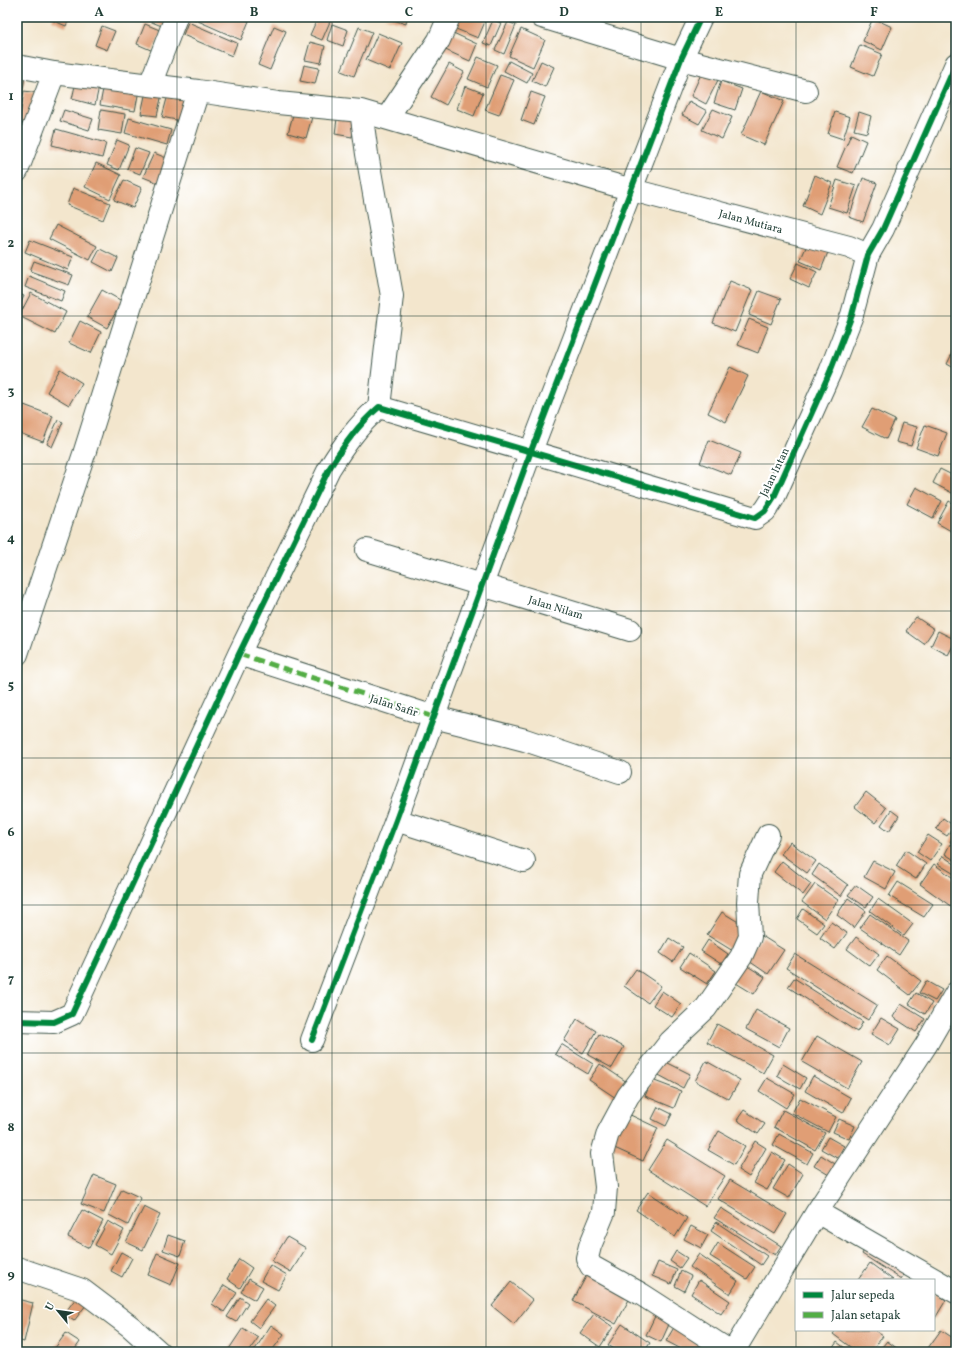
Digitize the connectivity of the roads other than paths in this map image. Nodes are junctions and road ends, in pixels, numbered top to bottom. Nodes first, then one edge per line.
1 (176, 17) edge
2 (450, 17) edge
3 (542, 17) edge
4 (701, 17) edge
5 (681, 59) junction
6 (956, 64) edge
7 (17, 66) edge
8 (54, 73) junction
9 (150, 85) junction
10 (198, 91) junction
11 (806, 91) dead end
12 (362, 111) junction
13 (387, 118) junction
14 (17, 171) edge
15 (632, 190) junction
16 (868, 255) junction
17 (379, 407) junction
18 (531, 451) junction
19 (368, 550) dead end
20 (481, 584) junction
21 (630, 630) dead end
22 (17, 654) edge
23 (239, 654) junction
24 (434, 718) junction
25 (620, 772) dead end
26 (396, 820) junction
27 (768, 835) dead end
28 (524, 861) dead end
29 (956, 993) edge
30 (17, 1021) edge
31 (312, 1040) dead end
32 (817, 1212) junction
33 (17, 1268) edge
34 (933, 1279) edge
35 (935, 1280) edge
36 (956, 1292) edge
37 (159, 1352) edge
38 (732, 1352) edge

1 - 9 street
2 - 13 street
3 - 5 street
4 - 5 street
5 - 11 street
5 - 15 street
6 - 16 street, Jalan Intan
7 - 8 street, Jalan Mutiara
8 - 9 street, Jalan Mutiara
8 - 14 street
9 - 10 street, Jalan Mutiara
10 - 12 street, Jalan Mutiara
10 - 22 street
12 - 13 street, Jalan Mutiara
12 - 17 street
13 - 15 street, Jalan Mutiara
15 - 16 street, Jalan Mutiara
15 - 18 street
16 - 18 street, Jalan Intan
17 - 18 street, Jalan Intan
17 - 23 street
18 - 20 street
19 - 20 street, Jalan Nilam
20 - 21 street, Jalan Nilam
20 - 24 street
23 - 24 street, Jalan Safir
23 - 30 street
24 - 25 street, Jalan Safir
24 - 26 street
26 - 28 street
26 - 31 street
27 - 38 street
29 - 32 street
32 - 34 street
32 - 38 street
33 - 37 street
35 - 36 street

